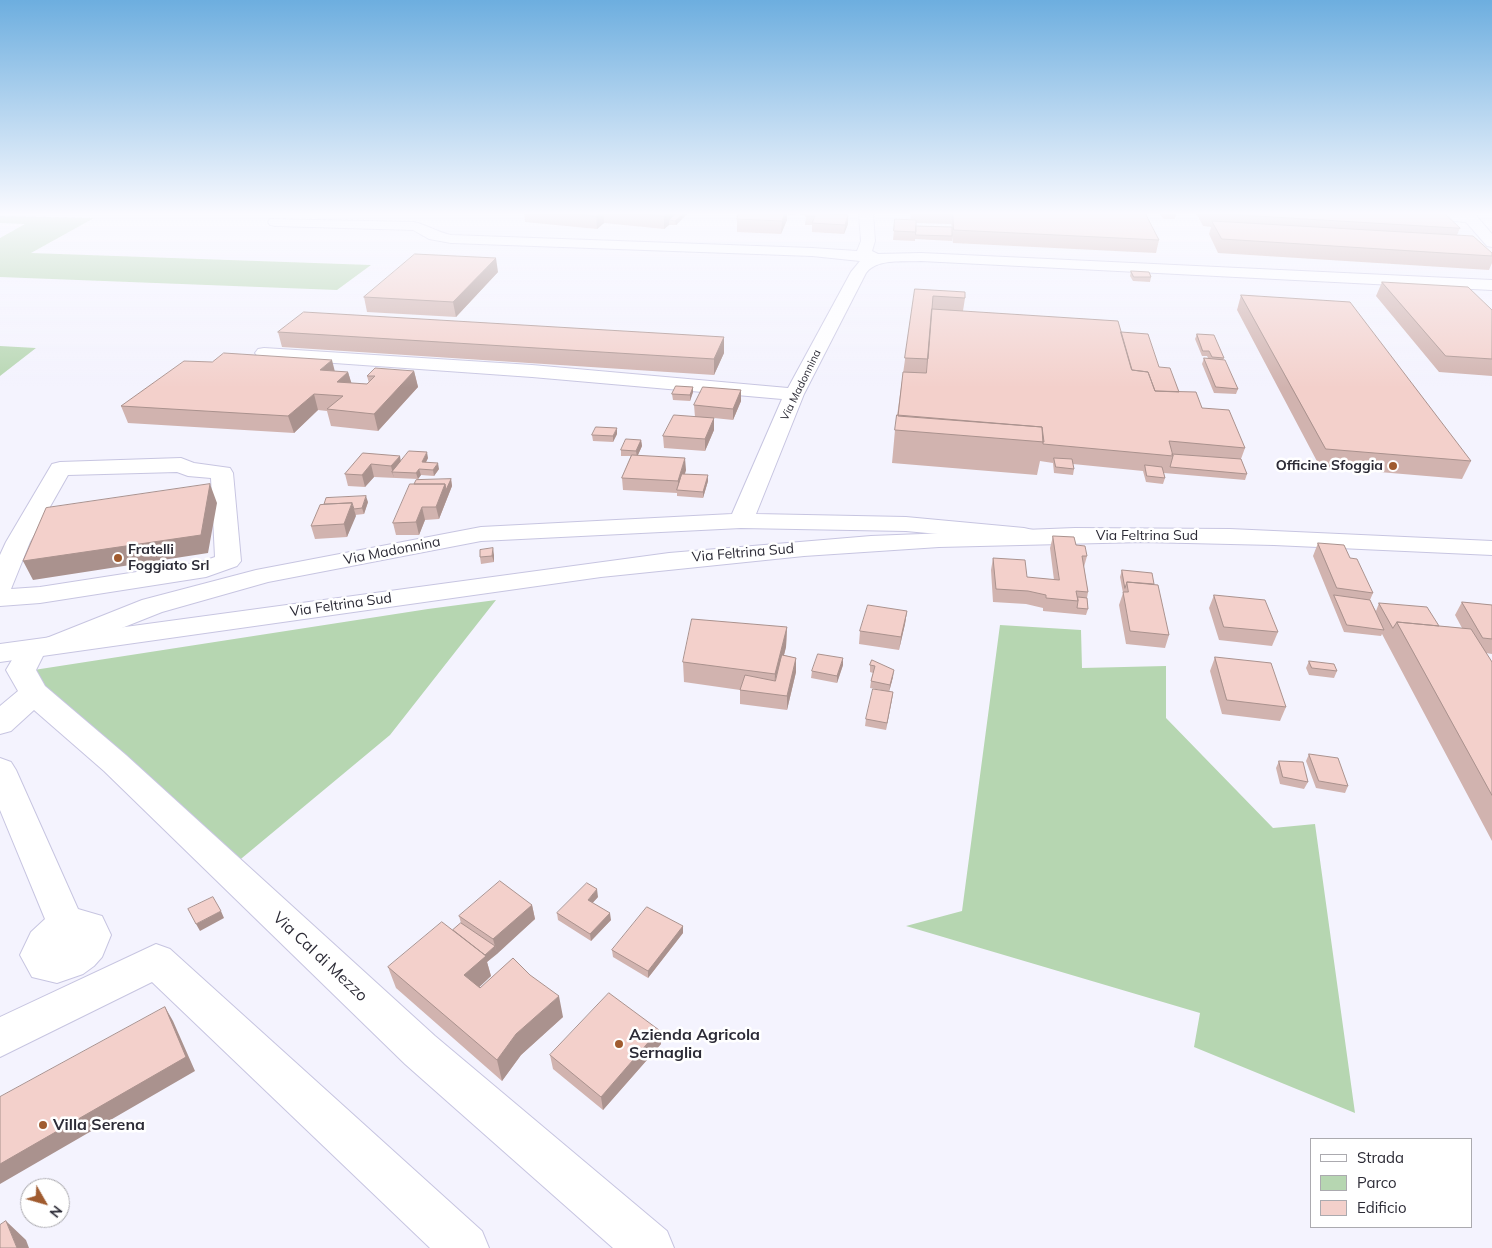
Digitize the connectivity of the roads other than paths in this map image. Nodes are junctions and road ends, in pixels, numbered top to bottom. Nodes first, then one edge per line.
1 (860, 271) edge
2 (1216, 271) edge
3 (1492, 285) edge
4 (264, 353) dead end
5 (794, 394) junction
6 (742, 521) junction
7 (1028, 536) junction
8 (1490, 550) edge
9 (210, 579) junction
10 (0, 586) edge
11 (0, 598) edge
12 (29, 649) edge
13 (34, 693) junction
14 (0, 723) edge
15 (0, 770) edge
16 (72, 962) junction
17 (0, 1038) edge
18 (465, 1248) edge
19 (650, 1248) edge

1 - 5 street, Via Madonnina
2 - 3 street
4 - 5 street
5 - 6 street, Via Madonnina
6 - 7 street, Via Madonnina
6 - 9 street, Via Madonnina
7 - 8 street, Via Feltrina Sud
7 - 12 street, Via Feltrina Sud
9 - 10 street
9 - 11 street
9 - 12 street, Via Madonnina
12 - 13 street, Via Cal di Mezzo
13 - 14 street
13 - 19 street, Via Cal di Mezzo
15 - 16 street
16 - 17 street
16 - 18 street

